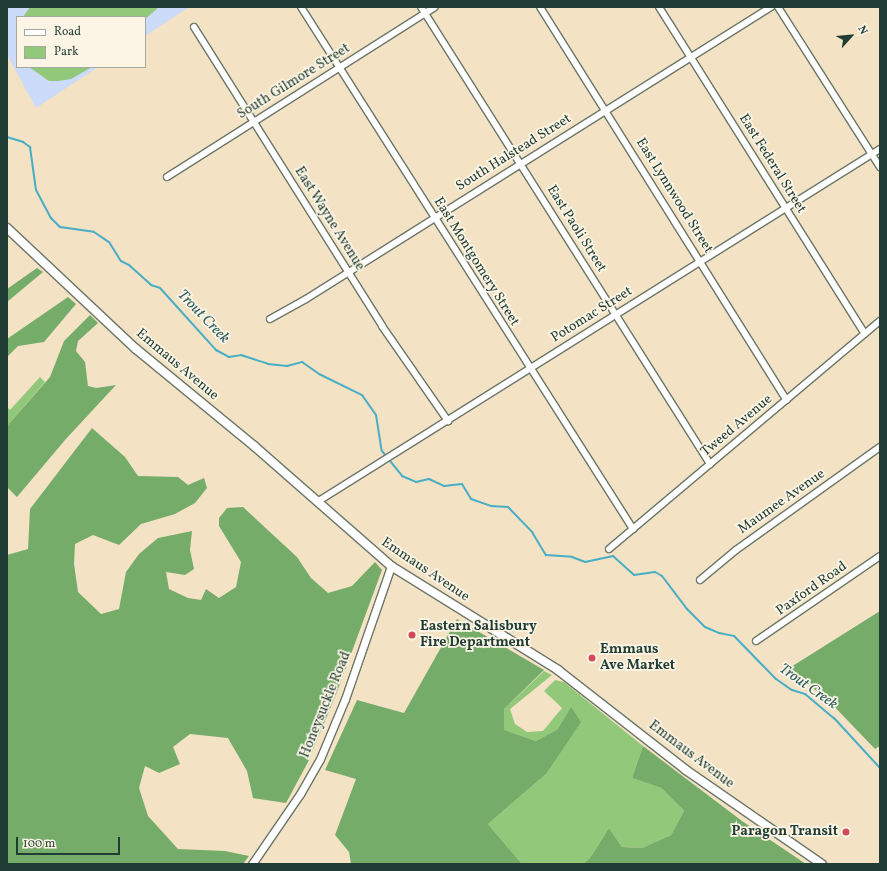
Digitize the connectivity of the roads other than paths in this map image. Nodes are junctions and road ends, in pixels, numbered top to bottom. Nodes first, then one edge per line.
1 (301, 7) edge
2 (421, 7) edge
3 (435, 7) edge
4 (540, 7) edge
5 (659, 7) edge
6 (771, 7) edge
7 (778, 7) edge
8 (425, 13) junction
9 (194, 27) dead end
10 (690, 57) junction
11 (339, 68) junction
12 (606, 111) junction
13 (253, 122) junction
14 (880, 149) edge
15 (872, 154) junction
16 (521, 164) junction
17 (880, 167) edge
18 (167, 176) dead end
19 (786, 208) junction
20 (434, 218) junction
21 (7, 228) edge
22 (701, 261) junction
23 (348, 271) junction
24 (615, 314) junction
25 (270, 319) dead end
26 (880, 321) edge
27 (865, 334) junction
28 (531, 368) junction
29 (787, 400) junction
30 (448, 421) junction
31 (880, 447) edge
32 (710, 464) junction
33 (317, 502) junction
34 (633, 529) junction
35 (609, 549) dead end
36 (880, 556) edge
37 (391, 566) junction
38 (700, 580) dead end
39 (756, 641) dead end
40 (252, 864) edge
41 (822, 864) edge

1 - 11 street, East Montgomery Street
2 - 8 street, East Paoli Street
3 - 8 street, South Gilmore Street
4 - 12 street, East Lynnwood Street
5 - 10 street, East Federal Street
6 - 10 street, South Halstead Street
7 - 15 street
8 - 11 street, South Gilmore Street
8 - 16 street, East Paoli Street
9 - 13 street, East Wayne Avenue
10 - 12 street, South Halstead Street
10 - 19 street, East Federal Street
11 - 13 street, South Gilmore Street
11 - 20 street, East Montgomery Street
12 - 16 street, South Halstead Street
12 - 22 street, East Lynnwood Street
13 - 18 street, South Gilmore Street
13 - 23 street, East Wayne Avenue
14 - 15 street, Potomac Street
15 - 17 street
15 - 19 street, Potomac Street
16 - 20 street, South Halstead Street
16 - 24 street, East Paoli Street
19 - 22 street, Potomac Street
19 - 27 street, East Federal Street
20 - 23 street, South Halstead Street
20 - 28 street, East Montgomery Street
21 - 33 main road, Emmaus Avenue
22 - 24 street, Potomac Street
22 - 29 street, East Lynnwood Street
23 - 25 street, South Halstead Street
23 - 30 street, East Wayne Avenue
24 - 28 street, Potomac Street
24 - 32 street, East Paoli Street
26 - 27 street, Tweed Avenue
27 - 29 street, Tweed Avenue
28 - 30 street, Potomac Street
28 - 34 street, East Montgomery Street
29 - 32 street, Tweed Avenue
30 - 33 street, Potomac Street
31 - 38 street, Maumee Avenue
32 - 34 street, Tweed Avenue
33 - 37 main road, Emmaus Avenue
34 - 35 street, Tweed Avenue
36 - 39 street, Paxford Road
37 - 40 street, Honeysuckle Road
37 - 41 main road, Emmaus Avenue

